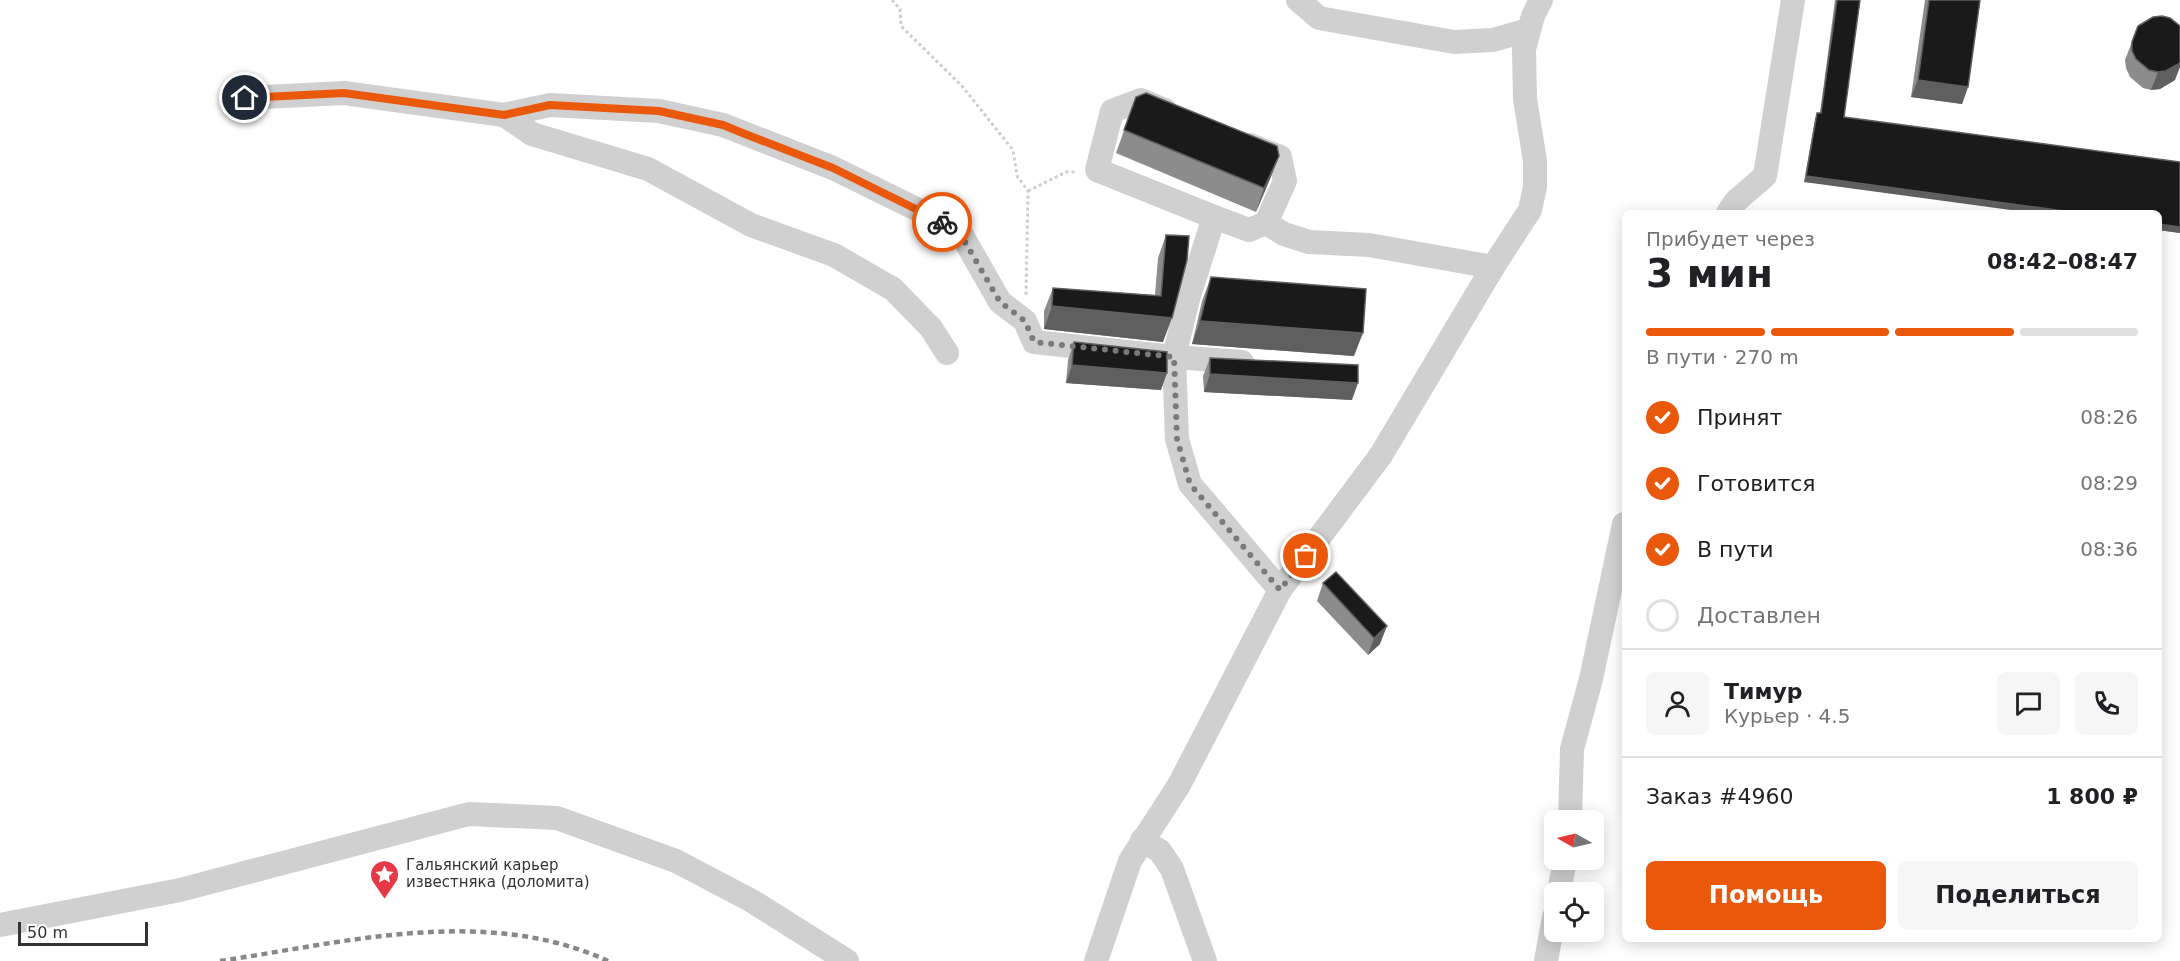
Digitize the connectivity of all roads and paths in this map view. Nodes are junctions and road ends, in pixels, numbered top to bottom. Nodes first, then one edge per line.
1 (892, 0) edge
2 (1298, 0) edge
3 (1541, 0) edge
4 (1793, 0) edge
5 (1528, 30) junction
6 (245, 98) dead end
7 (504, 115) junction
8 (1184, 118) edge
9 (1227, 135) edge
10 (1096, 170) junction
11 (1028, 191) junction
12 (1730, 210) edge
13 (1214, 217) junction
14 (1266, 223) junction
15 (1493, 267) junction
16 (1030, 332) junction
17 (947, 353) dead end
18 (1174, 357) junction
19 (1268, 363) edge
20 (1622, 533) edge
21 (1280, 590) junction
22 (1570, 810) edge
23 (1142, 840) junction
24 (0, 925) edge
25 (1549, 942) edge
26 (847, 961) edge
27 (1096, 961) edge
28 (1205, 961) edge
29 (1546, 961) edge

1 - 11 path
2 - 5 street
3 - 5 street
4 - 12 street
5 - 15 street
6 - 7 street
7 - 16 street
7 - 17 street
8 - 10 street
9 - 14 street
10 - 11 path
10 - 13 street
11 - 16 path
13 - 14 street
13 - 18 street
14 - 15 street
15 - 21 street
16 - 18 street
18 - 19 street
18 - 21 street
20 - 22 street
21 - 23 street
23 - 27 street
23 - 28 street
24 - 26 street
25 - 29 street

